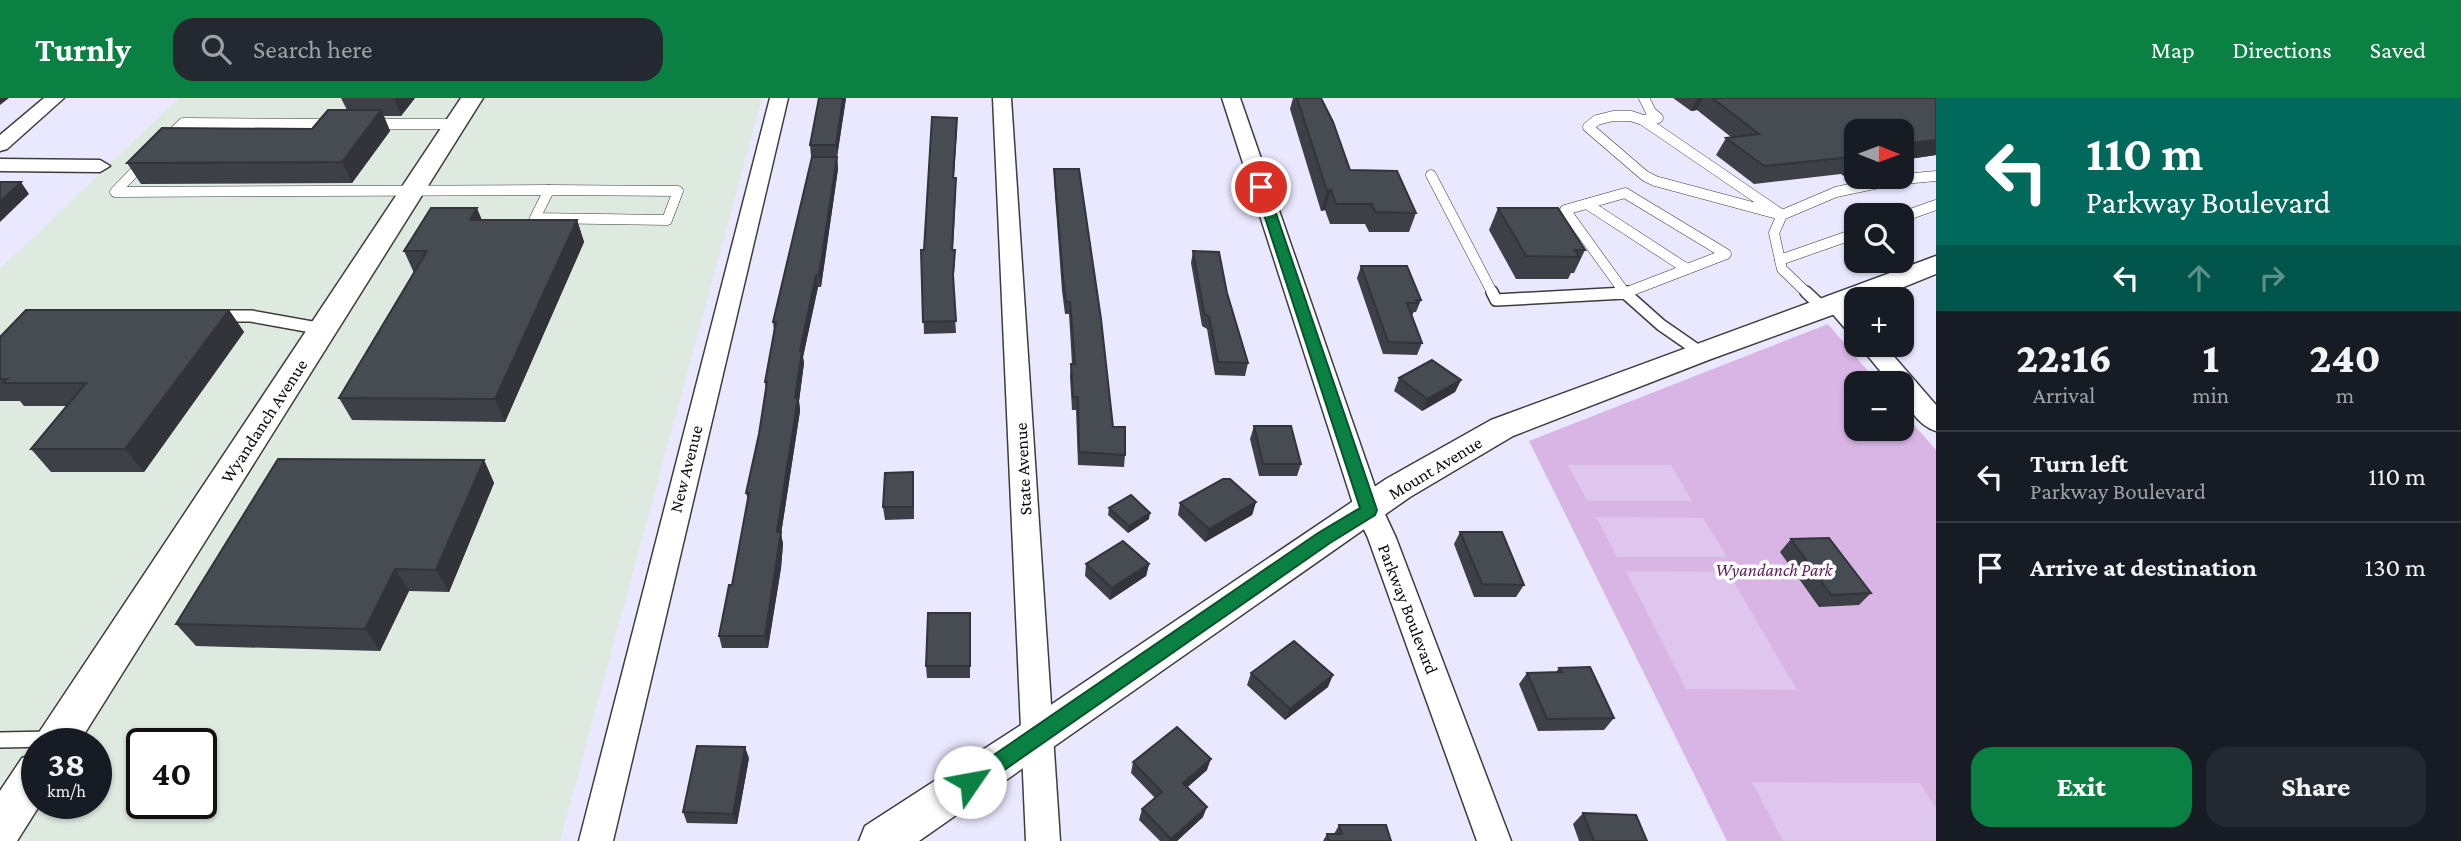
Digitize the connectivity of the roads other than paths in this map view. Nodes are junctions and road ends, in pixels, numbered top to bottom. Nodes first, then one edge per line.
1 (55, 98) edge
2 (472, 98) edge
3 (779, 98) edge
4 (1002, 98) edge
5 (1231, 98) edge
6 (1644, 98) edge
7 (1643, 120) junction
8 (344, 124) edge
9 (357, 124) edge
10 (455, 124) junction
11 (163, 143) edge
12 (0, 145) edge
13 (154, 153) edge
14 (0, 165) edge
15 (100, 166) dead end
16 (1431, 175) dead end
17 (1936, 176) edge
18 (413, 189) junction
19 (549, 190) junction
20 (1587, 204) junction
21 (1936, 205) edge
22 (1914, 213) edge
23 (1782, 215) junction
24 (1844, 238) edge
25 (1780, 260) junction
26 (1936, 264) edge
27 (1687, 269) junction
28 (1625, 293) junction
29 (1839, 314) edge
30 (210, 316) edge
31 (323, 329) junction
32 (1700, 352) junction
33 (1881, 357) edge
34 (1936, 422) edge
35 (1369, 510) junction
36 (65, 728) edge
37 (1037, 738) junction
38 (0, 740) edge
39 (21, 745) edge
40 (21, 796) edge
41 (0, 828) edge
42 (596, 841) edge
43 (881, 841) edge
44 (1042, 841) edge
45 (1494, 841) edge

1 - 12 street
2 - 10 street, Wyandanch Avenue
3 - 42 street, New Avenue
4 - 37 street, State Avenue
5 - 35 street, Parkway Boulevard
6 - 7 lane
7 - 23 lane
7 - 23 lane
8 - 11 lane
9 - 10 lane
10 - 18 street, Wyandanch Avenue
13 - 18 lane
14 - 15 street
16 - 28 lane
17 - 23 lane
18 - 19 lane
18 - 31 street, Wyandanch Avenue
19 - 19 lane
20 - 27 lane
20 - 27 lane
20 - 28 lane
21 - 22 lane
23 - 25 lane
24 - 25 lane
25 - 29 lane
26 - 29 street, Mount Avenue
27 - 28 lane
28 - 32 lane
29 - 32 street, Mount Avenue
30 - 31 lane
31 - 36 street, Wyandanch Avenue
32 - 35 street, Mount Avenue
33 - 34 street
35 - 37 street, Mount Avenue
35 - 45 street, Parkway Boulevard
37 - 43 street, Mount Avenue
37 - 44 street, State Avenue
38 - 39 lane
40 - 41 street, Wyandanch Avenue

